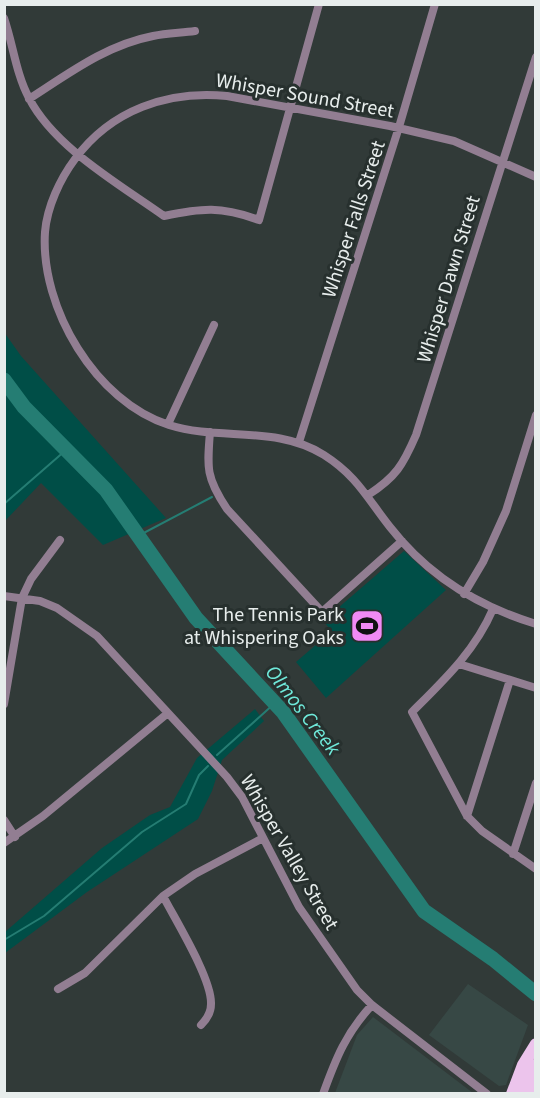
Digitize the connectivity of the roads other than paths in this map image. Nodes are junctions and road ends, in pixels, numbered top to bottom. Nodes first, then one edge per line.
1 (319, 4) edge
2 (435, 4) edge
3 (4, 18) edge
4 (195, 32) dead end
5 (536, 57) edge
6 (29, 99) junction
7 (291, 109) junction
8 (399, 128) junction
9 (79, 154) junction
10 (501, 163) junction
11 (536, 177) edge
12 (214, 325) dead end
13 (536, 415) edge
14 (168, 424) junction
15 (210, 432) junction
16 (299, 442) junction
17 (368, 495) junction
18 (60, 540) dead end
19 (402, 541) junction
20 (464, 594) junction
21 (4, 596) edge
22 (22, 598) junction
23 (493, 609) junction
24 (536, 624) edge
25 (459, 664) junction
26 (510, 680) junction
27 (536, 688) edge
28 (4, 704) edge
29 (168, 713) junction
30 (536, 783) edge
31 (467, 816) junction
32 (4, 820) edge
33 (15, 837) junction
34 (263, 838) junction
35 (4, 843) edge
36 (513, 854) junction
37 (536, 869) edge
38 (163, 896) junction
39 (58, 989) dead end
40 (372, 1005) junction
41 (201, 1025) dead end
42 (536, 1044) edge
43 (536, 1065) edge
44 (536, 1075) edge
45 (323, 1094) edge
46 (488, 1094) edge
47 (512, 1094) edge
48 (520, 1094) edge
49 (531, 1094) edge

1 - 7 street
2 - 8 street, Whisper Falls Street
3 - 6 street
4 - 6 street
5 - 10 street, Whisper Dawn Street
6 - 9 street
7 - 8 street, Whisper Sound Street
7 - 9 street, Whisper Sound Street
7 - 9 street
8 - 10 street, Whisper Sound Street
8 - 16 street, Whisper Falls Street
9 - 14 street, Whisper Sound Street
10 - 11 street, Whisper Sound Street
10 - 17 street, Whisper Dawn Street
12 - 14 street
13 - 20 street
14 - 15 street, Whisper Sound Street
15 - 16 street, Whisper Sound Street
15 - 19 street
16 - 17 street, Whisper Sound Street
17 - 19 street, Whisper Sound Street
18 - 22 street
19 - 20 street, Whisper Sound Street
20 - 23 street, Whisper Sound Street
21 - 22 street, Whisper Valley Street
22 - 28 street
22 - 29 street, Whisper Valley Street
23 - 24 street, Whisper Sound Street
23 - 25 street
25 - 26 street
25 - 31 street
26 - 27 street
26 - 31 street
29 - 33 street
29 - 34 street, Whisper Valley Street
30 - 36 street
31 - 36 street
32 - 33 street
33 - 35 street
34 - 38 street
34 - 40 street, Whisper Valley Street
36 - 37 street
38 - 39 street
38 - 41 street
40 - 45 street
40 - 46 street, Whisper Valley Street
42 - 47 main road
43 - 48 main road
44 - 49 main road

